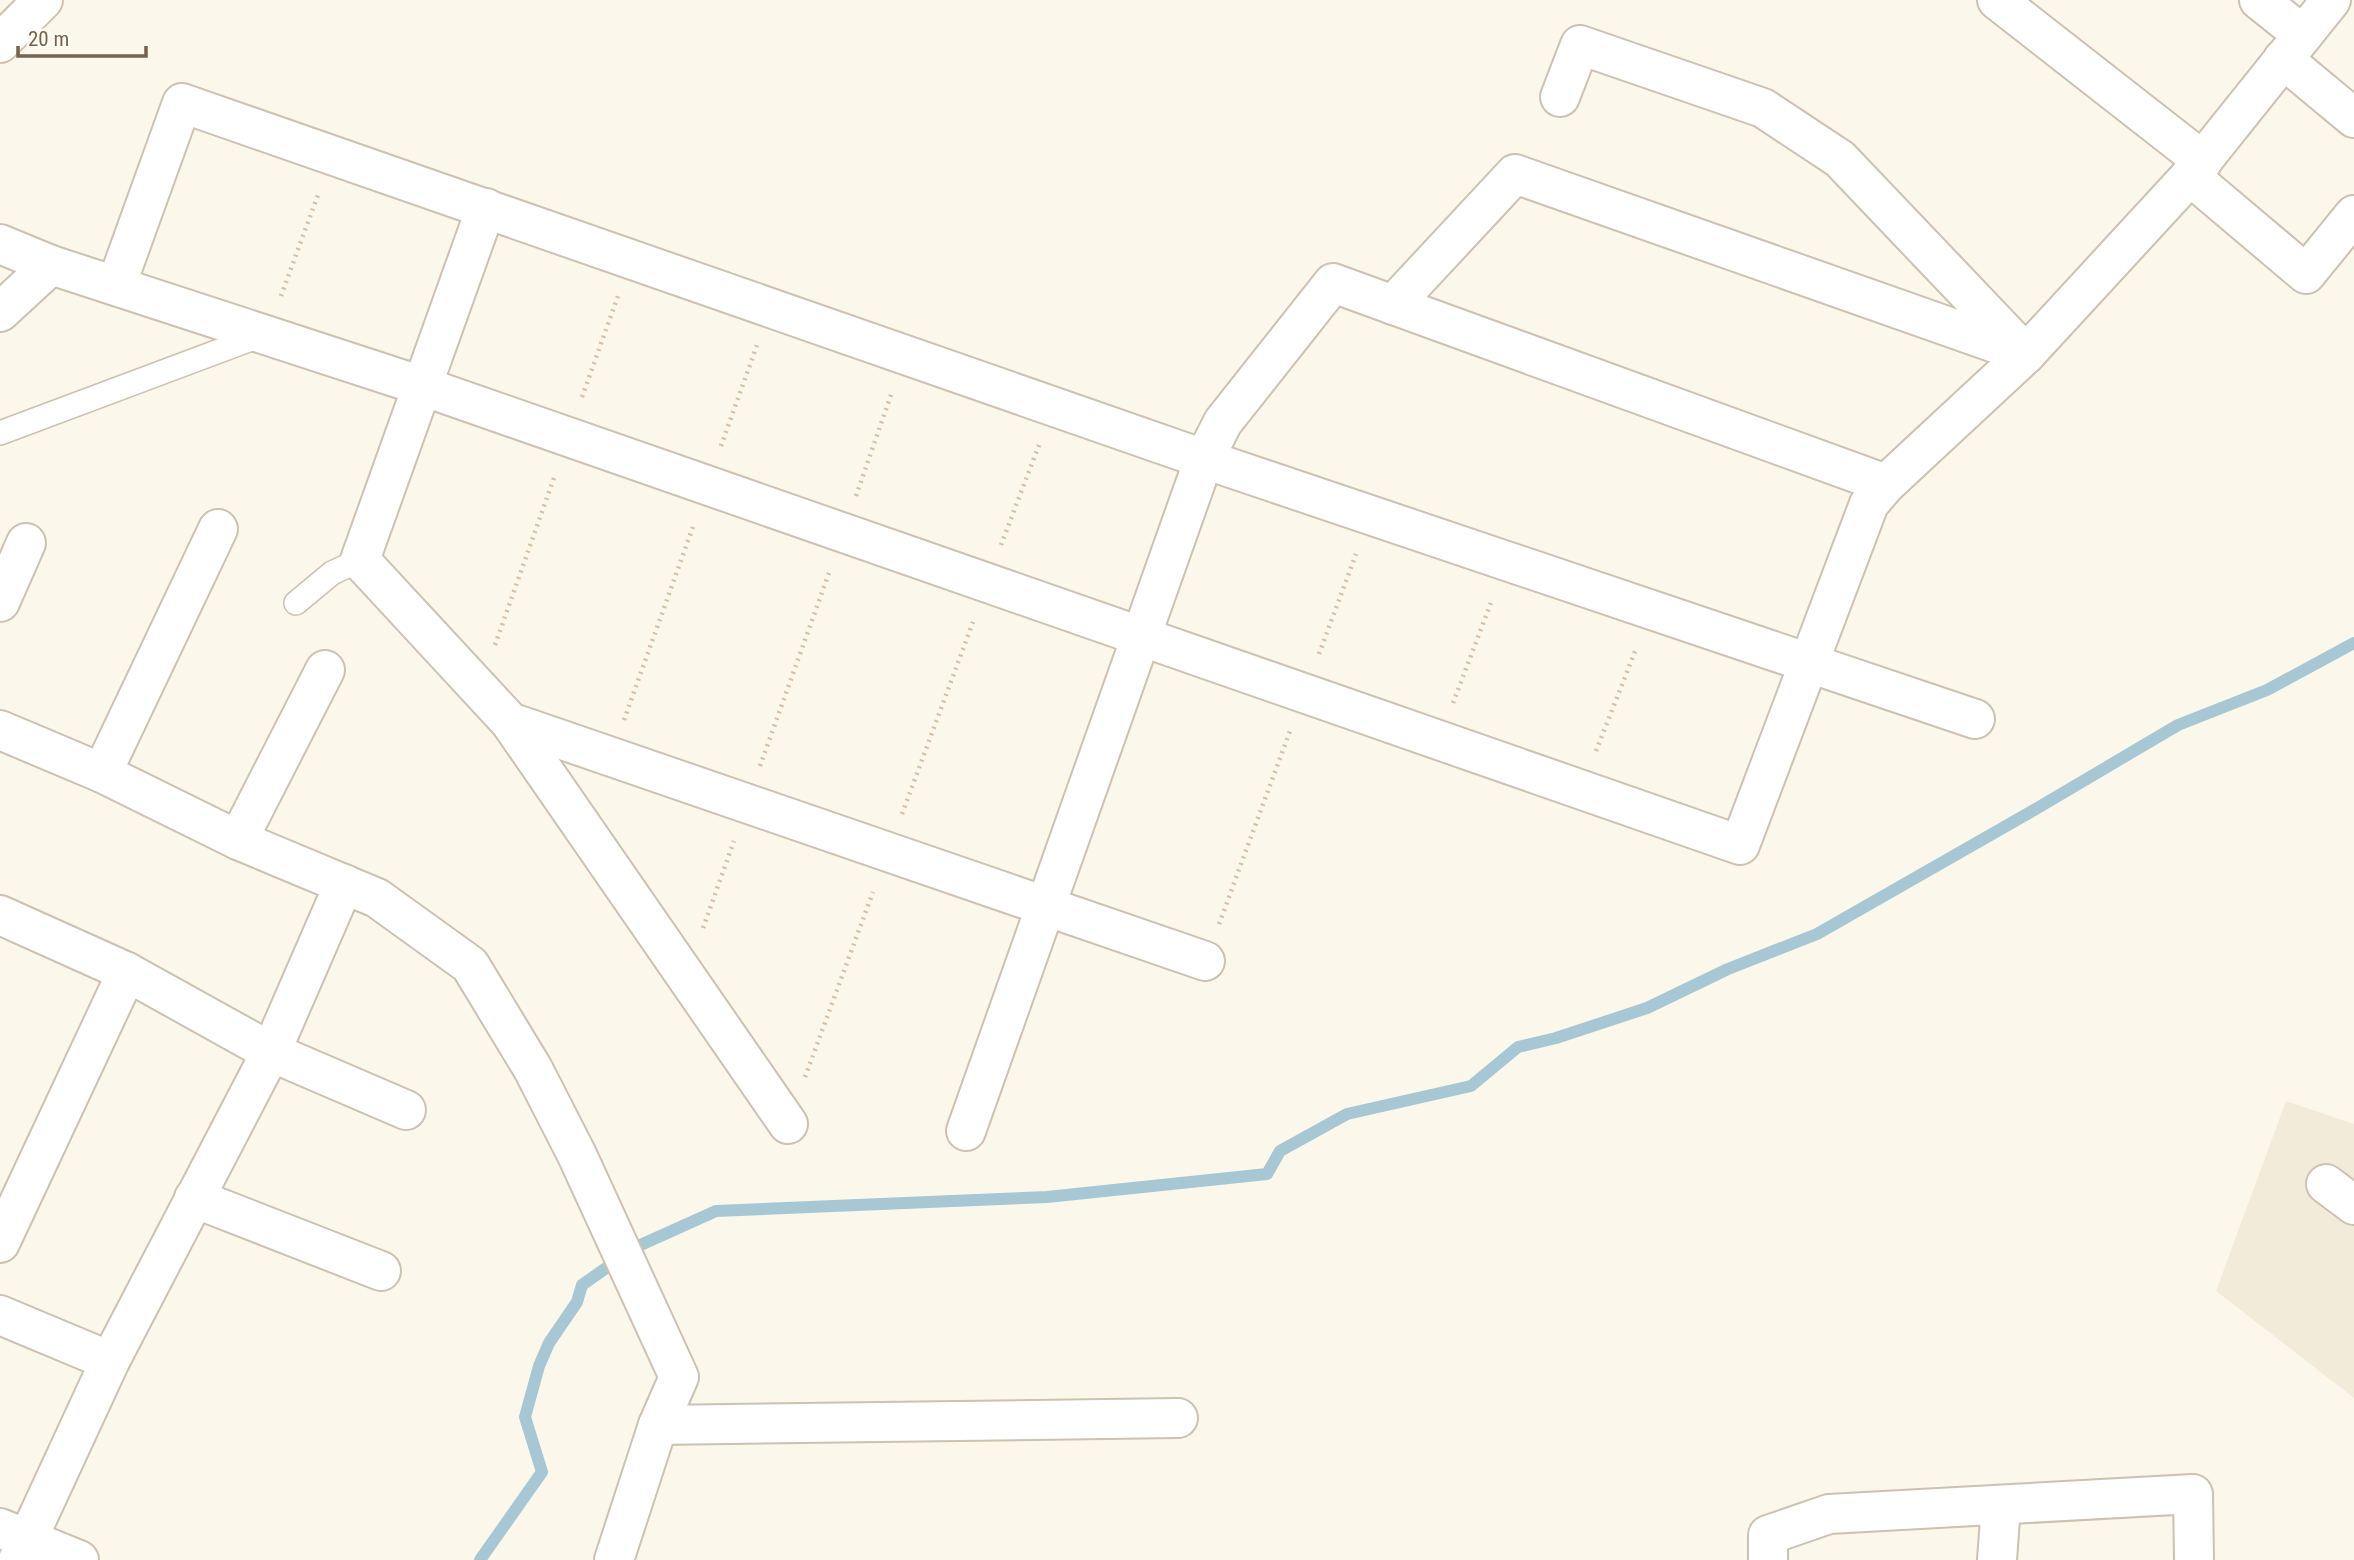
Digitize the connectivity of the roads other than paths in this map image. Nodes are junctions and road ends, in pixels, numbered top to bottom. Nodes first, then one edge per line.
1 (43, 0) edge
2 (1997, 0) edge
3 (2259, 0) edge
4 (2331, 0) edge
5 (0, 43) edge
6 (2293, 47) junction
7 (1560, 97) dead end
8 (2354, 118) edge
9 (2197, 169) junction
10 (486, 208) junction
11 (2354, 215) edge
12 (0, 244) edge
13 (51, 265) junction
14 (116, 286) junction
15 (1393, 305) junction
16 (0, 312) edge
17 (263, 334) junction
18 (2026, 354) junction
19 (422, 386) junction
20 (0, 433) edge
21 (1204, 459) junction
22 (1886, 484) junction
23 (218, 529) dead end
24 (26, 543) dead end
25 (360, 560) junction
26 (0, 601) edge
27 (296, 603) dead end
28 (1141, 637) junction
29 (1808, 662) junction
30 (324, 670) dead end
31 (1975, 719) dead end
32 (510, 722) junction
33 (0, 730) edge
34 (102, 773) junction
35 (238, 841) junction
36 (344, 884) junction
37 (1046, 906) junction
38 (0, 915) edge
39 (1205, 961) road end
40 (127, 972) junction
41 (271, 1052) junction
42 (406, 1110) dead end
43 (788, 1124) road end
44 (966, 1131) dead end
45 (194, 1198) junction
46 (0, 1243) edge
47 (381, 1271) dead end
48 (0, 1315) edge
49 (110, 1361) junction
50 (1178, 1418) dead end
51 (658, 1426) junction
52 (2001, 1505) junction
53 (15, 1542) edge
54 (79, 1560) edge
55 (614, 1560) edge
56 (1768, 1560) edge
57 (1997, 1560) edge
58 (2194, 1560) edge

1 - 5 street
2 - 9 street
3 - 6 street
4 - 6 street
6 - 8 street
6 - 9 street
7 - 18 street
9 - 11 street
9 - 18 street
10 - 14 street
10 - 19 street
10 - 21 street
12 - 13 street
13 - 14 street
13 - 16 street
14 - 17 street
15 - 18 street
15 - 21 street
15 - 22 street
17 - 19 street
17 - 20 lane
18 - 22 street
19 - 25 street
19 - 28 street
21 - 28 street
21 - 29 street
22 - 29 street
23 - 34 street
24 - 26 street
25 - 27 lane
25 - 32 street
28 - 29 street
28 - 37 street
29 - 31 street
30 - 35 street
32 - 37 street
32 - 43 street
33 - 34 street
34 - 35 street
35 - 36 street
36 - 41 street
36 - 51 street
37 - 39 street
37 - 44 street
38 - 40 street
40 - 41 street
40 - 46 street
41 - 42 street
41 - 45 street
45 - 47 street
45 - 49 street
48 - 49 street
49 - 53 street
50 - 51 street
51 - 55 street
52 - 56 street
52 - 57 street
52 - 58 street
53 - 54 street

